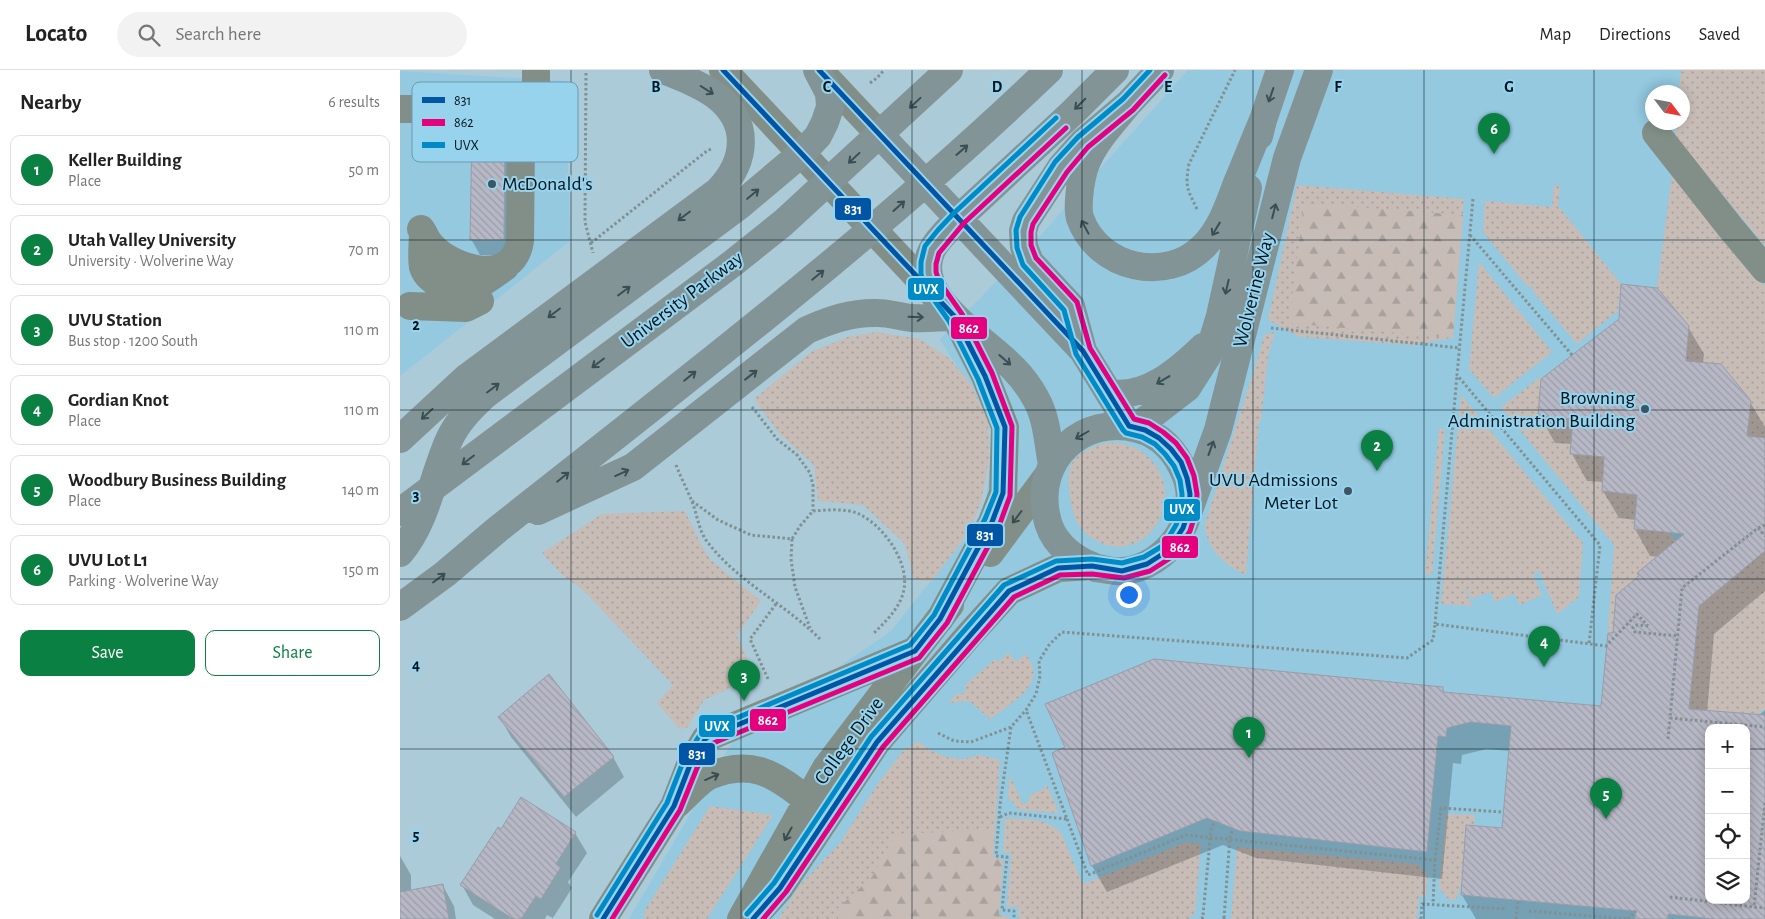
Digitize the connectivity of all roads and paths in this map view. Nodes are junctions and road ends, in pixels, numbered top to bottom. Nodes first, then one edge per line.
1 (663, 70) edge
2 (723, 70) edge
3 (818, 70) edge
4 (884, 70) edge
5 (949, 70) edge
6 (1049, 70) edge
7 (1115, 70) edge
8 (1160, 70) edge
9 (1235, 70) edge
10 (1280, 70) edge
11 (1319, 70) edge
12 (586, 73) dead end
13 (870, 83) dead end
14 (1128, 104) junction
15 (1262, 120) junction
16 (1656, 133) dead end
17 (880, 135) junction
18 (720, 148) dead end
19 (802, 153) junction
20 (521, 162) edge
21 (829, 182) junction
22 (925, 182) junction
23 (1473, 199) dead end
24 (1199, 212) dead end
25 (959, 218) junction
26 (418, 225) dead end
27 (873, 229) junction
28 (1470, 235) junction
29 (591, 244) junction
30 (593, 256) dead end
31 (517, 264) junction
32 (1765, 269) edge
33 (410, 306) dead end
34 (955, 317) junction
35 (1268, 328) dead end
36 (1214, 338) junction
37 (1460, 348) junction
38 (1084, 351) junction
39 (1572, 355) dead end
40 (1457, 375) junction
41 (1109, 393) junction
42 (749, 404) dead end
43 (1132, 427) junction
44 (400, 439) edge
45 (674, 461) dead end
46 (1049, 472) junction
47 (432, 487) junction
48 (692, 501) junction
49 (1188, 510) junction
50 (813, 511) junction
51 (400, 512) edge
52 (1765, 525) edge
53 (1758, 528) junction
54 (498, 530) junction
55 (1765, 536) edge
56 (792, 539) junction
57 (400, 553) edge
58 (1094, 567) junction
59 (776, 604) junction
60 (400, 607) edge
61 (940, 619) junction
62 (1434, 624) junction
63 (810, 630) junction
64 (874, 633) dead end
65 (1678, 636) junction
66 (820, 639) dead end
67 (1589, 644) junction
68 (915, 651) junction
69 (768, 679) dead end
70 (1026, 710) junction
71 (1670, 718) junction
72 (1011, 727) junction
73 (1765, 727) edge
74 (938, 734) dead end
75 (1668, 739) dead end
76 (807, 800) junction
77 (1765, 803) edge
78 (674, 806) junction
79 (1503, 812) dead end
80 (1000, 817) junction
81 (1066, 819) junction
82 (1215, 822) dead end
83 (1233, 829) dead end
84 (1435, 860) junction
85 (1670, 897) dead end
86 (1518, 900) dead end
87 (1433, 904) junction
88 (1754, 907) junction
89 (1765, 908) edge
90 (1506, 909) dead end
91 (1529, 911) dead end
92 (1636, 911) dead end
93 (1203, 917) edge
94 (1224, 918) edge
95 (603, 919) edge
96 (741, 919) edge
97 (753, 919) edge
98 (1014, 919) edge
99 (1421, 919) edge
100 (1516, 919) edge
101 (1628, 919) edge

1 -> 44 main road
2 - 19 street
3 - 17 street
3 - 19 main road
4 - 13 path
5 -> 17 main road, University Parkway
22 -> 6 main road
7 -> 25 main road
8 - 14 main road
9 - 24 path
10 -> 15 main road, Wolverine Way
49 -> 11 main road, Wolverine Way
12 - 29 path
15 -> 14 main road
14 - 38 main road
15 -> 36 main road, Wolverine Way
16 - 32 street
17 -> 21 main road, University Parkway
17 - 22 main road
18 - 29 path
19 - 21 street
47 -> 19 main road
20 - 31 street
21 - 27 street
21 -> 47 main road, University Parkway
22 - 25 main road
27 -> 22 main road
23 - 28 path
25 - 34 main road
25 - 38 main road
26 - 31 street
27 - 34 street
54 -> 27 main road
28 - 37 path
28 - 39 path
29 - 30 path
31 - 33 street
34 -> 46 main road
54 -> 34 main road
34 - 61 street
35 - 37 path
36 -> 41 main road
36 - 43 main road, Wolverine Way
37 - 40 path
38 - 41 main road
40 - 62 path
40 - 67 path
41 - 43 main road
42 - 50 path
43 -> 46 main road
43 - 49 main road
45 - 48 path
46 - 58 main road
46 -> 61 street, College Drive
47 - 51 main road, University Parkway
47 - 57 main road
48 - 56 path
48 - 59 path
49 - 58 main road
50 - 56 path
50 - 64 path
52 - 53 path
53 - 55 path
53 - 65 path
60 -> 54 main road
56 - 63 path
58 - 97 street, College Drive
59 - 63 path
59 - 69 path
61 - 68 street, College Drive
62 - 67 path
62 - 70 path
63 - 66 path
65 - 67 path
65 - 71 path
68 - 76 street, College Drive
68 - 78 street
70 - 72 path
70 - 81 path
71 - 73 path
71 - 75 path
72 - 74 path
72 - 80 path
78 -> 76 street
76 -> 96 street, College Drive
77 - 88 path
78 - 95 street
79 - 84 path
80 - 81 path
80 - 98 path
81 - 84 path
82 - 93 path, bridge
83 - 94 path, bridge
84 - 87 path
85 - 88 path
86 - 100 path, bridge
87 - 90 path
87 - 99 path
88 - 89 path
91 - 101 path
92 - 101 path

